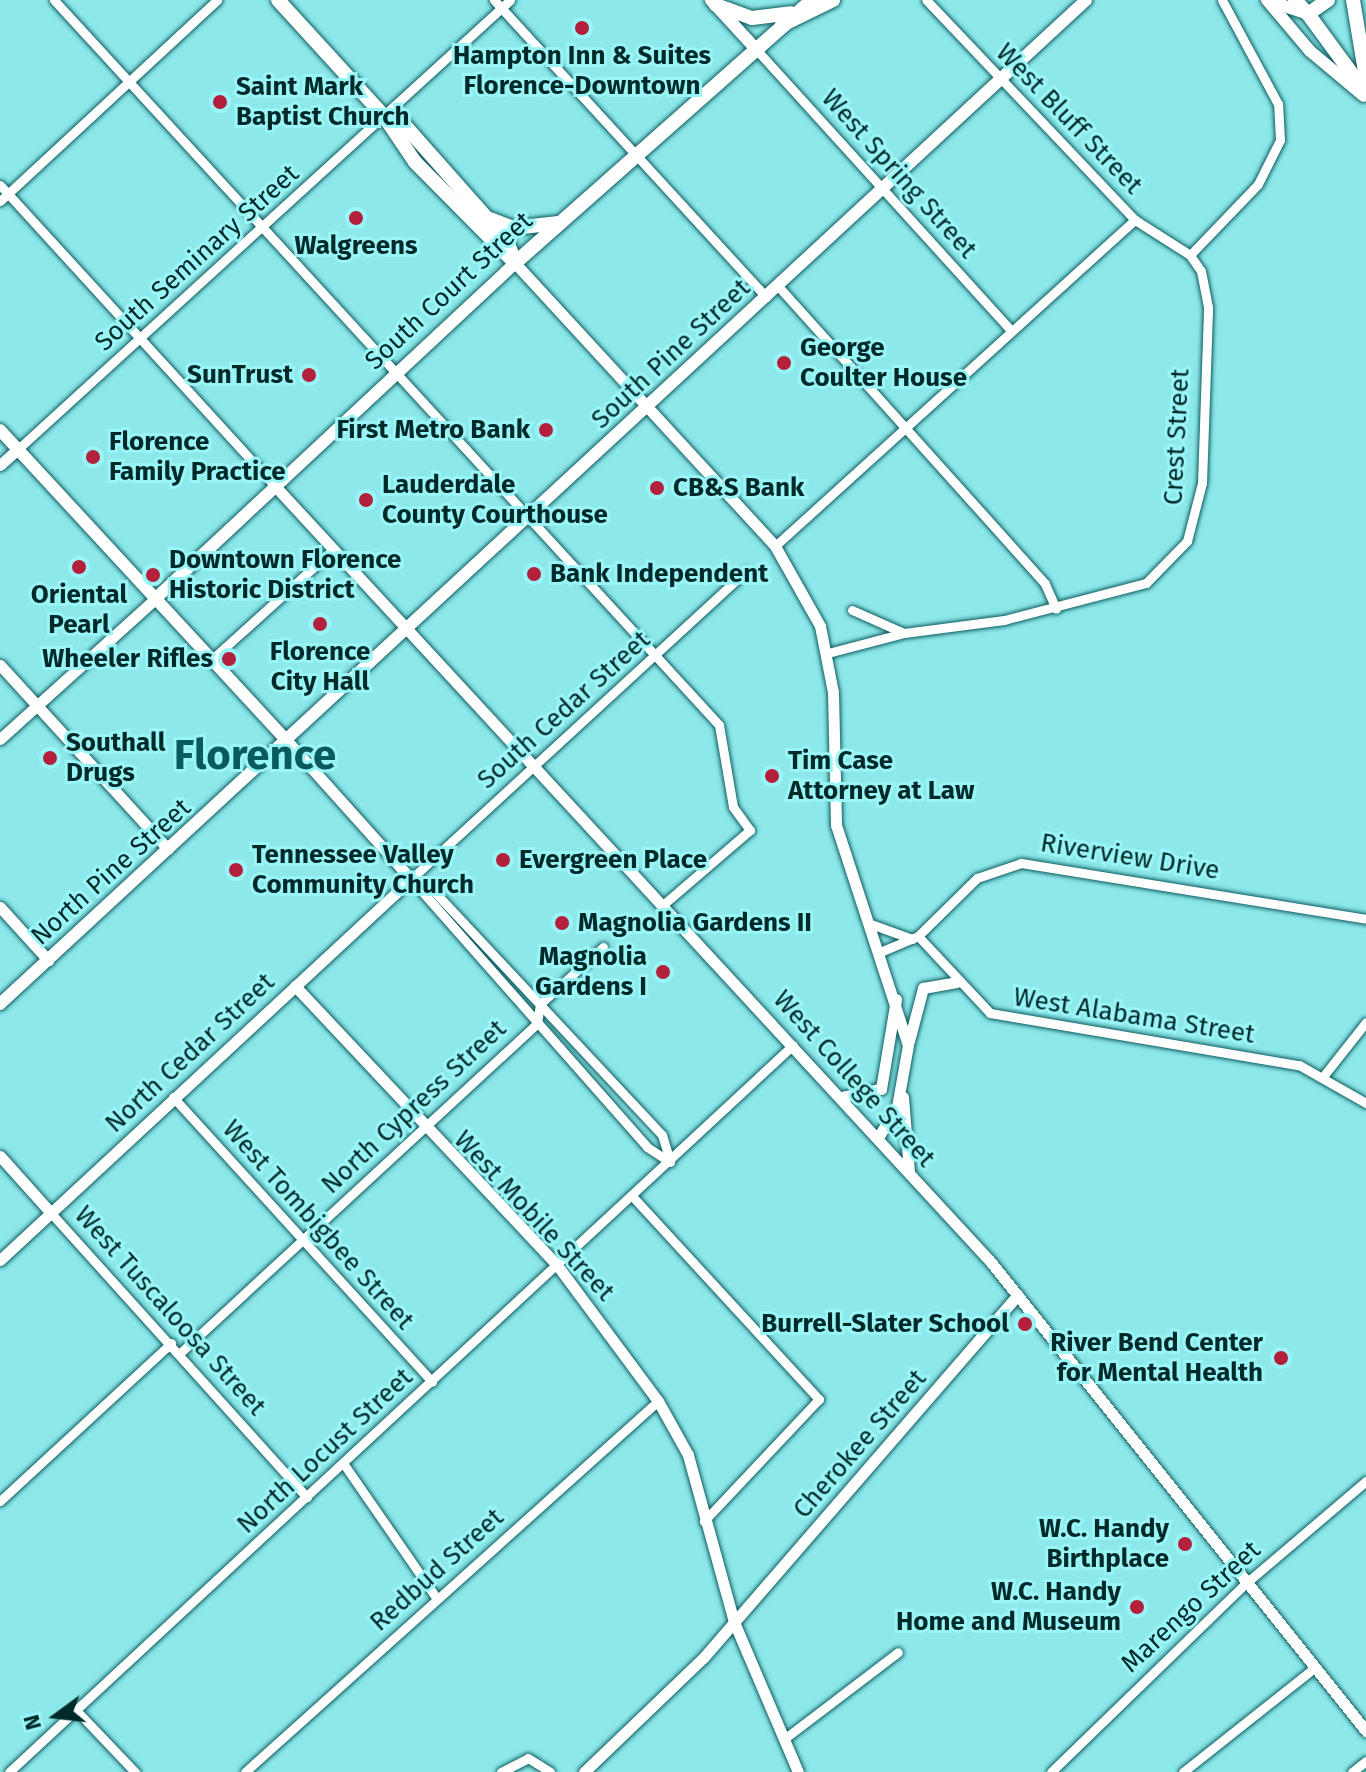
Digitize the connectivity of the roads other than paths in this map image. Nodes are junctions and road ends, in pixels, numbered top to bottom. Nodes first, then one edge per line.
1 (54, 0) edge
2 (217, 0) edge
3 (278, 0) edge
4 (510, 0) edge
5 (812, 0) edge
6 (833, 0) edge
7 (926, 0) edge
8 (1086, 0) edge
9 (1222, 0) edge
10 (1268, 0) edge
11 (1297, 0) edge
12 (1328, 0) edge
13 (1353, 0) edge
14 (714, 2) edge
15 (498, 4) edge
16 (1308, 14) junction
17 (786, 19) junction
18 (754, 47) junction
19 (1366, 78) edge
20 (1001, 79) junction
21 (128, 82) junction
22 (1366, 96) edge
23 (384, 116) junction
24 (633, 155) junction
25 (0, 185) edge
26 (883, 188) junction
27 (4, 197) edge
28 (486, 218) junction
29 (1135, 220) junction
30 (559, 223) junction
31 (264, 226) junction
32 (1190, 255) junction
33 (515, 263) junction
34 (778, 286) junction
35 (766, 297) junction
36 (1011, 330) junction
37 (141, 339) junction
38 (396, 372) junction
39 (646, 407) junction
40 (904, 427) junction
41 (0, 430) edge
42 (18, 449) junction
43 (0, 465) edge
44 (275, 486) junction
45 (529, 516) junction
46 (775, 546) junction
47 (334, 549) junction
48 (745, 572) dead end
49 (155, 599) junction
50 (1056, 609) junction
51 (852, 610) dead end
52 (408, 629) junction
53 (904, 633) junction
54 (828, 653) junction
55 (657, 656) junction
56 (211, 660) junction
57 (0, 665) edge
58 (37, 705) junction
59 (0, 739) edge
60 (287, 741) junction
61 (535, 766) junction
62 (168, 849) junction
63 (411, 879) junction
64 (664, 904) junction
65 (0, 907) edge
66 (1365, 916) edge
67 (868, 923) junction
68 (915, 938) junction
69 (603, 947) dead end
70 (880, 952) junction
71 (48, 960) junction
72 (956, 982) junction
73 (295, 986) junction
74 (896, 999) junction
75 (0, 1004) edge
76 (540, 1004) junction
77 (1366, 1022) edge
78 (537, 1023) junction
79 (793, 1045) junction
80 (908, 1045) junction
81 (1325, 1074) junction
82 (903, 1089) junction
83 (173, 1097) junction
84 (842, 1097) junction
85 (1366, 1103) edge
86 (424, 1128) junction
87 (878, 1137) junction
88 (0, 1156) edge
89 (670, 1162) junction
90 (910, 1172) junction
91 (633, 1197) junction
92 (50, 1212) junction
93 (302, 1241) junction
94 (0, 1260) edge
95 (557, 1265) junction
96 (1018, 1295) junction
97 (171, 1343) junction
98 (180, 1353) junction
99 (432, 1382) junction
100 (658, 1401) junction
101 (343, 1463) junction
102 (1366, 1481) edge
103 (307, 1497) junction
104 (0, 1501) edge
105 (704, 1521) junction
106 (1245, 1584) junction
107 (437, 1599) junction
108 (734, 1622) junction
109 (898, 1652) dead end
110 (1314, 1668) junction
111 (76, 1710) junction
112 (1366, 1731) edge
113 (784, 1739) junction
114 (1366, 1761) edge
115 (9, 1772) edge
116 (135, 1772) edge
117 (245, 1772) edge
118 (501, 1772) edge
119 (550, 1772) edge
120 (584, 1772) edge
121 (798, 1772) edge
122 (1051, 1772) edge
123 (1183, 1772) edge
124 (1352, 1772) edge

1 - 21 street
2 - 21 street
3 - 23 main road
4 - 15 street, South Seminary Street
5 - 17 main road
6 - 17 main road
7 - 20 street, West Bluff Street
8 - 20 main road, South Pine Street
9 - 32 street
10 - 16 main road
10 - 22 main road
11 - 16 main road
12 - 16 main road
13 - 19 main road
14 - 17 main road
14 - 18 main road
15 - 23 street, South Seminary Street
15 - 24 street
16 - 22 main road
17 - 18 main road, South Court Street
18 - 24 main road, South Court Street
18 - 26 street, West Spring Street
20 - 26 main road, South Pine Street
20 - 29 street, West Bluff Street
21 - 27 street
21 - 31 street
23 - 28 main road
23 - 31 street, South Seminary Street
23 - 33 main road
24 - 30 main road, South Court Street
24 - 35 street
25 - 27 street
26 - 34 main road, South Pine Street
26 - 36 street, West Spring Street
27 - 37 street
28 - 30 main road
28 - 33 main road
29 - 32 street, West Bluff Street
29 - 36 street
30 - 33 main road, South Court Street
31 - 37 street, South Seminary Street
31 - 38 street
32 - 50 street, Crest Street
33 - 38 main road, South Court Street
33 - 39 street
34 - 35 main road, South Pine Street
34 - 40 street
35 - 39 main road, South Pine Street
36 - 40 street
37 - 42 street, South Seminary Street
37 - 44 street
38 - 44 main road, South Court Street
38 - 45 street
39 - 45 main road, South Pine Street
39 - 46 street
40 - 46 street
40 - 50 street
41 - 42 main road
42 - 43 street
42 - 49 main road
44 - 47 street, West College Street
44 - 49 main road, South Court Street
45 - 52 main road, South Pine Street
45 - 55 street
46 - 54 street
47 - 52 street, West College Street
47 - 56 street
48 - 55 street, South Cedar Street
49 - 56 main road
49 - 58 street
50 - 53 street, Crest Street
51 - 53 street
52 - 60 main road, South Pine Street
52 - 61 street, West College Street
53 - 54 street, Crest Street
54 - 67 street
55 - 61 street, South Cedar Street
55 - 64 street
56 - 60 main road
57 - 58 street
58 - 59 street
58 - 62 street
60 - 62 main road, North Pine Street
60 - 63 street
61 - 63 street, South Cedar Street
61 - 64 street, West College Street
62 - 71 main road, North Pine Street
63 - 73 street, North Cedar Street
63 - 76 street
63 - 78 street
64 - 79 street, West College Street
65 - 71 street
66 - 68 street, Riverview Drive
67 - 68 street
67 - 70 street
68 - 70 street, Riverview Drive
68 - 72 street, West Alabama Street
69 - 76 street
70 - 74 street
71 - 75 main road, North Pine Street
72 - 80 street
72 - 81 street, West Alabama Street
73 - 83 street, North Cedar Street
73 - 86 street, West Mobile Street
74 - 80 street
74 - 84 street
76 - 78 street
76 - 89 street
77 - 81 street
78 - 86 street, North Cypress Street
78 - 89 street
79 - 84 street, West College Street
79 - 89 street, North Locust Street
80 - 82 street
81 - 85 street, West Alabama Street
82 - 87 street
82 - 90 street
83 - 92 street, North Cedar Street
83 - 93 street, West Tombigbee Street
84 - 87 street, West College Street
86 - 93 street, North Cypress Street
86 - 95 street, West Mobile Street
87 - 90 street, West College Street
88 - 92 street, West Tuscaloosa Street
89 - 91 street, North Locust Street
90 - 96 street, West College Street
91 - 95 street, North Locust Street
91 - 105 street
92 - 94 street, North Cedar Street
92 - 97 street, West Tuscaloosa Street
93 - 98 street, North Cypress Street
93 - 99 street, West Tombigbee Street
95 - 99 street, North Locust Street
95 - 100 street, West Mobile Street
96 - 106 street, West College Street
96 - 108 street, Cherokee Street
97 - 98 street, West Tuscaloosa Street
97 - 104 street
98 - 103 street, West Tuscaloosa Street
99 - 101 street, North Locust Street
100 - 105 street, West Mobile Street
100 - 107 street, Redbud Street
101 - 103 street, North Locust Street
101 - 107 street
102 - 106 street, Marengo Street
103 - 111 street, North Locust Street
105 - 108 street, West Mobile Street
106 - 110 street, West College Street
106 - 122 street, Marengo Street
107 - 117 street, Redbud Street
108 - 113 street, West Mobile Street
108 - 120 street, Cherokee Street
109 - 113 street
110 - 112 street, West College Street
110 - 123 street
111 - 115 street, North Locust Street
111 - 116 street
113 - 121 street, West Mobile Street
114 - 124 street
118 - 119 street

